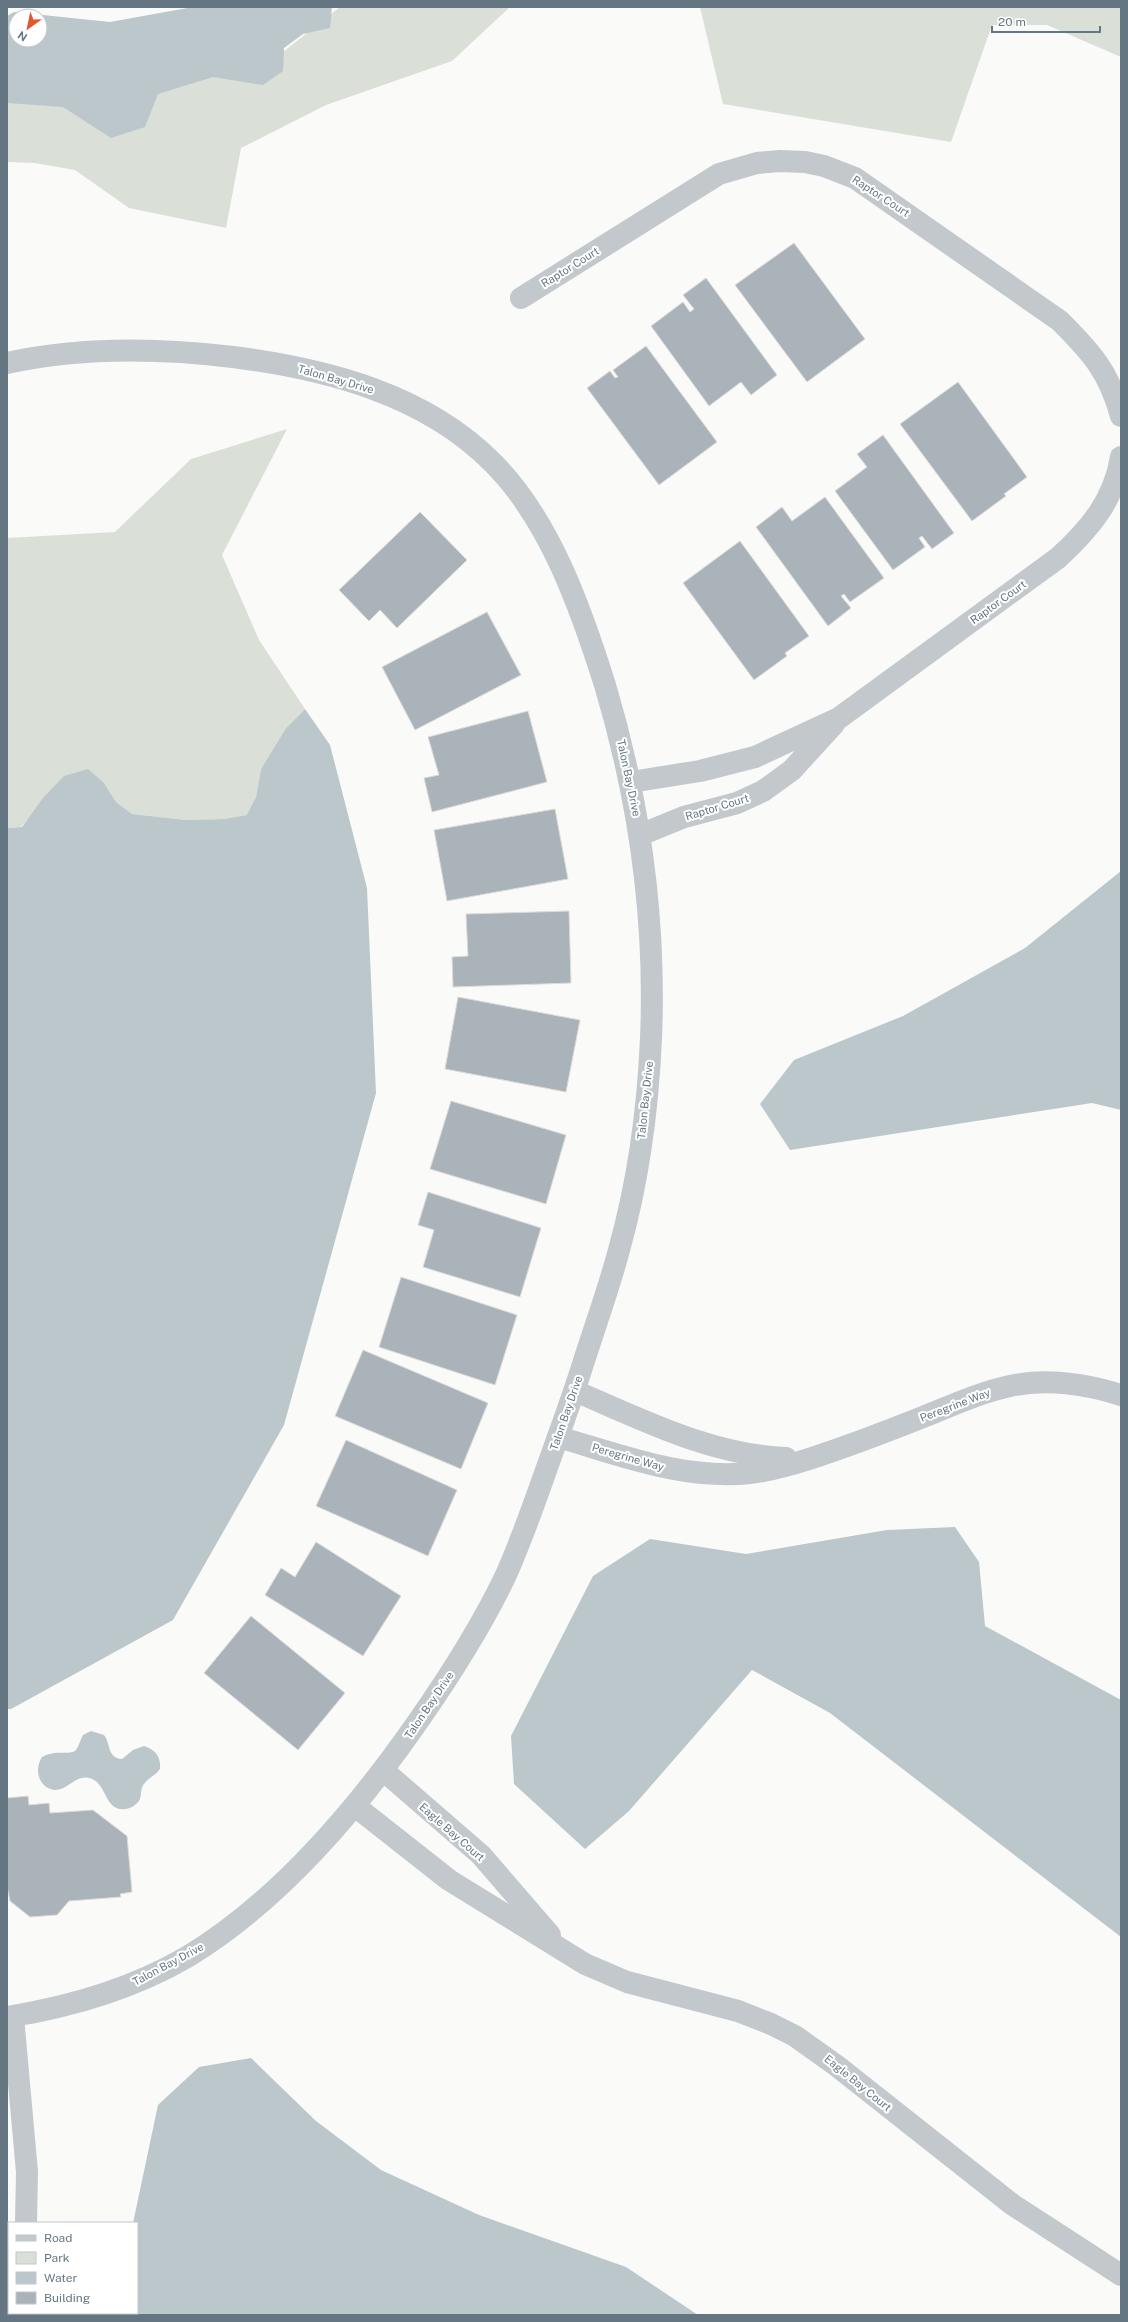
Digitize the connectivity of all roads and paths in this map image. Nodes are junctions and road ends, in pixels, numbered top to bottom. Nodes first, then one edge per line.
1 (521, 298) dead end
2 (7, 363) edge
3 (1121, 416) edge
4 (1121, 457) edge
5 (839, 718) junction
6 (631, 782) junction
7 (640, 835) junction
8 (575, 1391) junction
9 (1121, 1395) edge
10 (558, 1437) junction
11 (817, 1456) junction
12 (384, 1771) junction
13 (355, 1806) junction
14 (564, 1951) junction
15 (10, 2017) edge
16 (26, 2222) edge
17 (1121, 2275) edge

1 - 3 street, Raptor Court
2 - 6 street, Talon Bay Drive
4 - 5 street, Raptor Court
5 - 6 street, Raptor Court
5 - 7 street, Raptor Court
6 - 7 street, Talon Bay Drive
7 - 8 street, Talon Bay Drive
8 - 10 street, Talon Bay Drive
8 - 11 street, Peregrine Way
9 - 11 street, Peregrine Way
10 - 11 street, Peregrine Way
10 - 12 street, Talon Bay Drive
12 - 13 street, Talon Bay Drive
12 - 14 street, Eagle Bay Court
13 - 14 street, Eagle Bay Court
13 - 15 street, Talon Bay Drive
14 - 17 street, Eagle Bay Court
15 - 16 street, Talon Bay Drive

